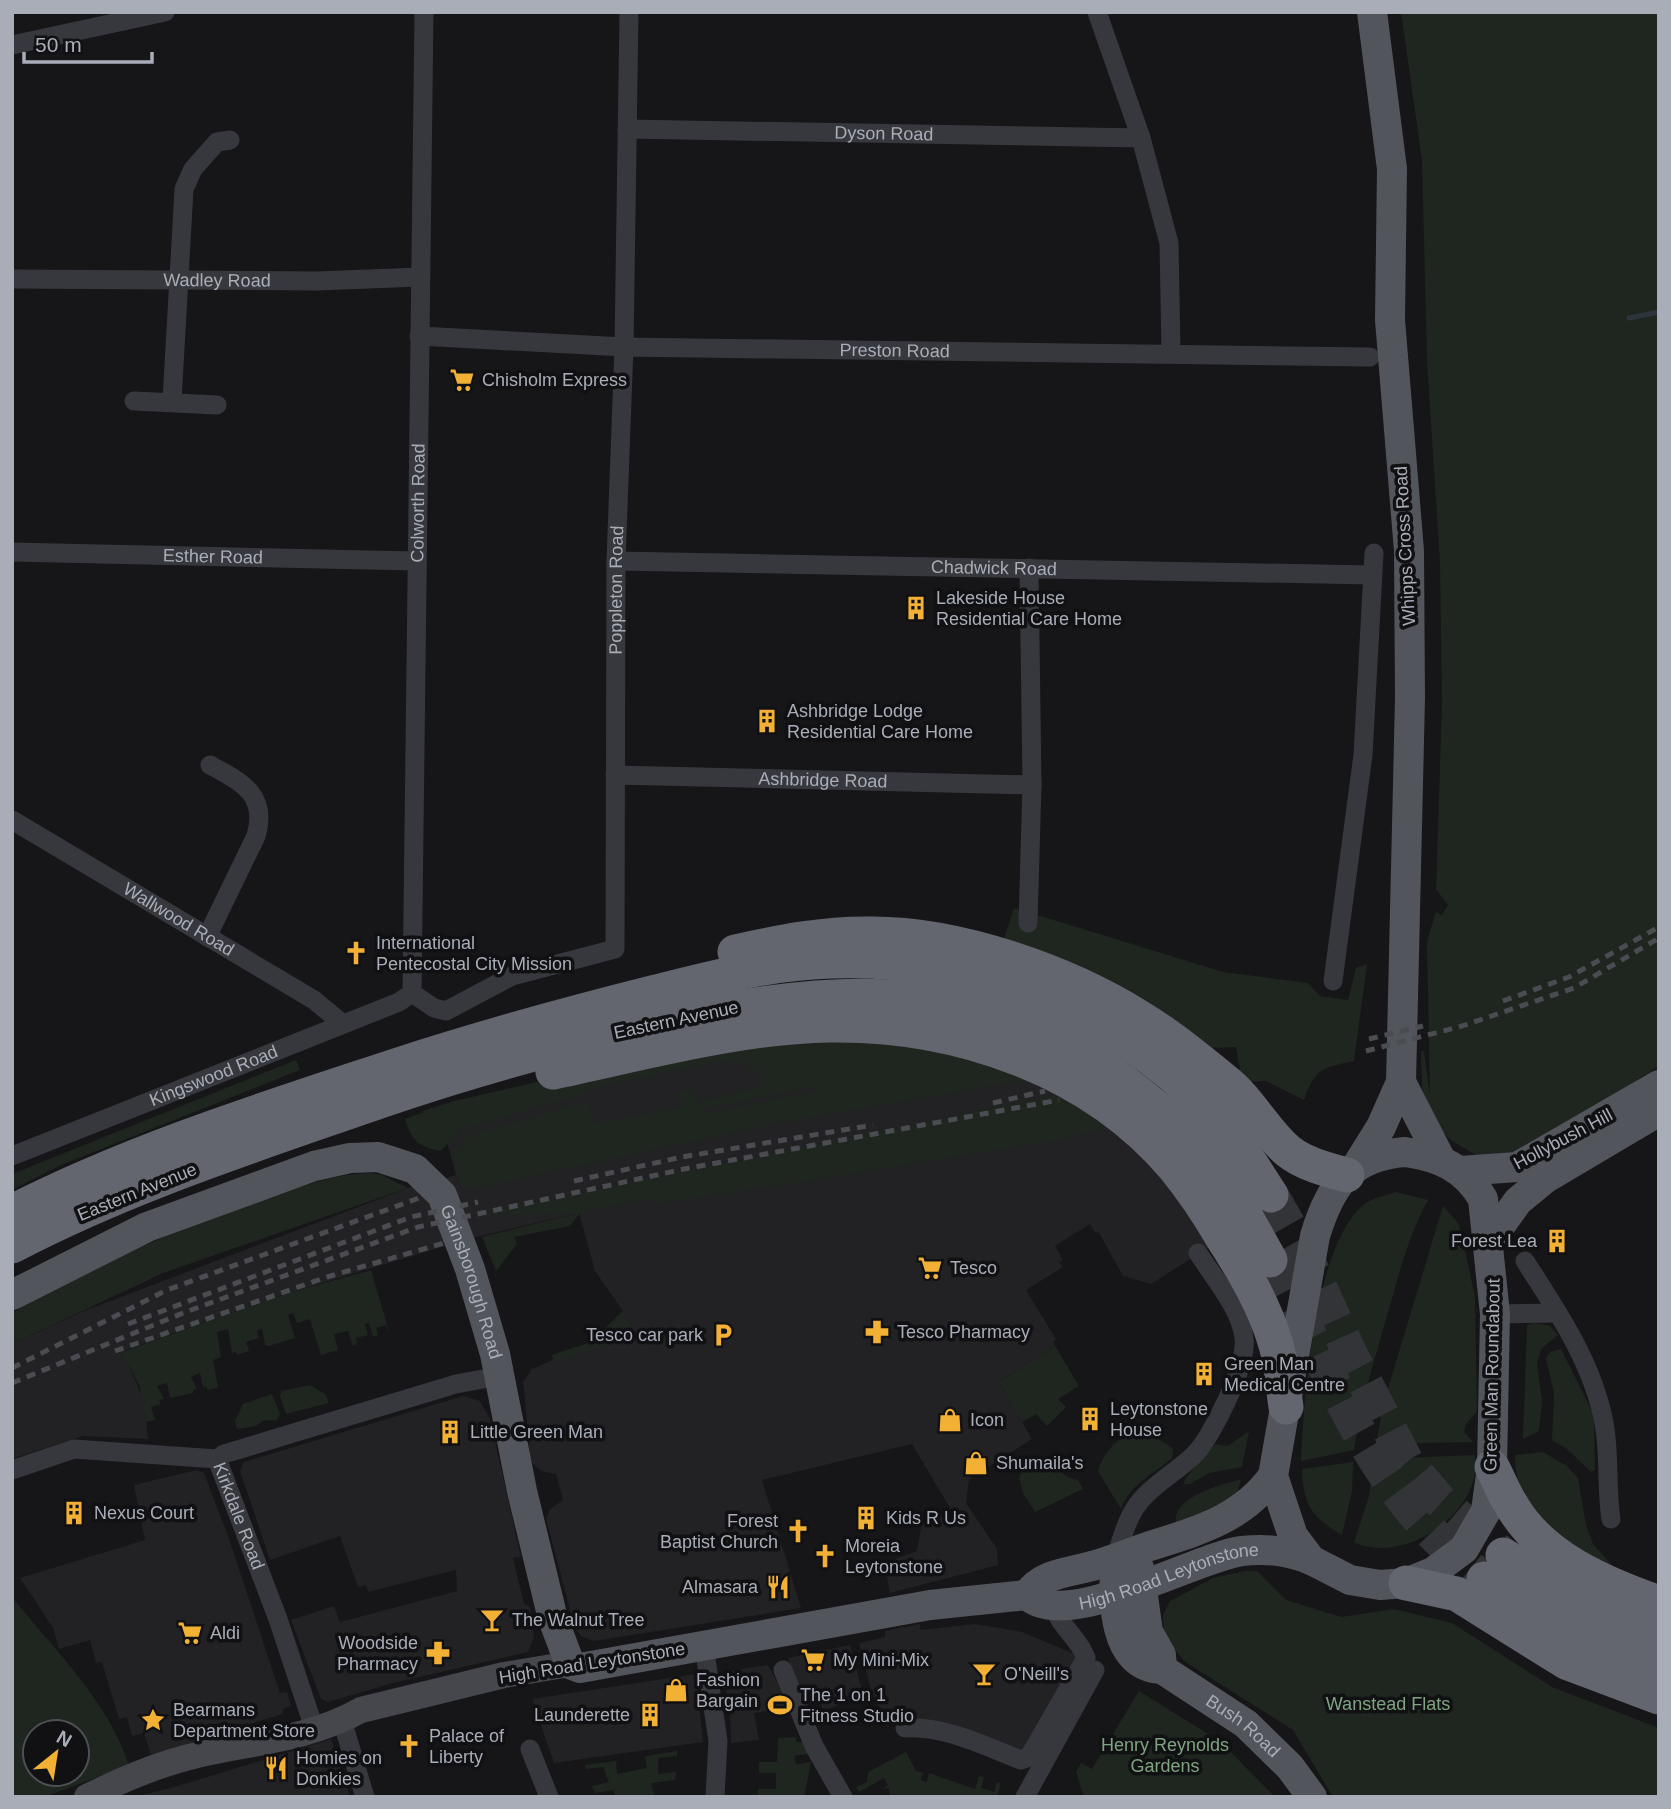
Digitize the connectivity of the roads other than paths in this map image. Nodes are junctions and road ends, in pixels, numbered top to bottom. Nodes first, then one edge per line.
1 (165, 12) edge
2 (424, 12) edge
3 (629, 12) edge
4 (1097, 12) edge
5 (1372, 12) edge
6 (12, 45) edge
7 (627, 129) junction
8 (1141, 138) junction
9 (230, 140) dead end
10 (420, 277) junction
11 (12, 279) edge
12 (180, 279) junction
13 (419, 336) junction
14 (624, 347) junction
15 (1171, 352) junction
16 (1370, 357) dead end
17 (134, 401) dead end
18 (172, 401) junction
19 (217, 405) dead end
20 (12, 552) edge
21 (1374, 554) dead end
22 (415, 561) junction
23 (616, 561) junction
24 (1029, 568) junction
25 (1372, 575) junction
26 (210, 765) dead end
27 (615, 775) junction
28 (1032, 785) junction
29 (12, 820) edge
30 (1029, 923) dead end
31 (208, 937) junction
32 (1333, 981) dead end
33 (412, 993) junction
34 (343, 1024) junction
35 (1401, 1074) junction
36 (1659, 1084) edge
37 (1659, 1111) edge
38 (217, 1124) junction
39 (232, 1155) junction
40 (12, 1156) edge
41 (1451, 1165) junction
42 (1352, 1170) junction
43 (1271, 1195) tunnel mouth
44 (12, 1212) edge
45 (1490, 1240) junction
46 (12, 1246) edge
47 (1198, 1254) dead end
48 (1270, 1260) tunnel mouth
49 (1525, 1261) dead end
50 (12, 1295) edge
51 (1558, 1313) junction
52 (1495, 1314) junction
53 (499, 1376) junction
54 (1286, 1408) junction
55 (217, 1459) junction
56 (1492, 1467) junction
57 (12, 1470) edge
58 (1273, 1476) junction
59 (1611, 1520) dead end
60 (1126, 1555) junction
61 (1311, 1560) junction
62 (1406, 1583) junction
63 (1127, 1590) junction
64 (1650, 1595) edge
65 (1040, 1601) junction
66 (1659, 1635) edge
67 (704, 1646) junction
68 (570, 1664) junction
69 (783, 1670) dead end
70 (1095, 1670) dead end
71 (1659, 1671) edge
72 (1659, 1697) edge
73 (342, 1720) junction
74 (905, 1728) dead end
75 (314, 1731) junction
76 (530, 1749) dead end
77 (86, 1797) edge
78 (365, 1797) edge
79 (549, 1797) edge
80 (715, 1797) edge
81 (843, 1797) edge
82 (1025, 1797) edge
83 (1312, 1797) edge

1 - 6 street
2 - 10 street, Colworth Road
3 - 7 street, Poppleton Road
4 - 8 street
5 - 35 main road, Whipps Cross Road
7 - 8 street, Dyson Road
7 - 14 street, Poppleton Road
8 - 15 street
9 - 12 street
10 - 12 street, Wadley Road
10 - 13 street, Colworth Road
11 - 12 street, Wadley Road
12 - 18 street
13 - 14 street, Preston Road
13 - 22 street, Colworth Road
14 - 15 street, Preston Road
14 - 23 street, Poppleton Road
15 - 16 street, Preston Road
17 - 18 street
18 - 19 street
20 - 22 street, Esther Road
21 - 25 street, Whipps Cross Road
22 - 33 street, Colworth Road
23 - 24 street, Chadwick Road
23 - 27 street, Poppleton Road
24 - 25 street, Chadwick Road
24 - 28 street
25 - 32 street, Whipps Cross Road
26 - 31 street
27 - 28 street, Ashbridge Road
27 - 33 street, Poppleton Road
28 - 30 street
29 - 31 street, Wallwood Road
31 - 34 street, Wallwood Road
33 - 34 street, Kingswood Road
34 - 40 street, Kingswood Road
35 - 41 main road, Whipps Cross Road
35 - 42 main road, Whipps Cross Road
36 - 41 main road, Hollybush Hill
37 - 45 main road, Hollybush Hill
38 - 42 highway
38 - 43 highway, Eastern Avenue
38 - 44 highway, Eastern Avenue
39 - 46 highway, Eastern Avenue
39 - 48 highway, Eastern Avenue
39 - 54 highway
41 - 42 main road
41 - 45 main road, Green Man Roundabout
42 - 54 main road, Green Man Roundabout
45 - 52 main road, Green Man Roundabout
47 - 60 street
49 - 51 street
50 - 53 main road, Gainsborough Road
51 - 52 street
51 - 59 street
52 - 56 main road, Green Man Roundabout
53 - 55 street
53 - 68 main road, Gainsborough Road
54 - 58 main road, Green Man Roundabout
55 - 57 street, Kirkdale Road
55 - 75 street, Kirkdale Road
56 - 62 main road, Green Man Roundabout
56 - 64 highway
58 - 60 main road, High Road Leytonstone
58 - 61 main road, Green Man Roundabout
60 - 63 main road, Bush Road
60 - 65 main road, High Road Leytonstone
61 - 62 main road, Green Man Roundabout
61 - 63 main road, High Road Leytonstone
62 - 72 highway
63 - 65 main road, High Road Leytonstone
63 - 83 main road, Bush Road
65 - 67 main road, High Road Leytonstone
65 - 74 street
66 - 71 highway
67 - 68 main road, High Road Leytonstone
67 - 80 street
68 - 73 street, High Road Leytonstone
69 - 81 street
70 - 82 street
73 - 75 street, High Road Leytonstone
73 - 78 street
75 - 77 street, High Road Leytonstone
76 - 79 street

